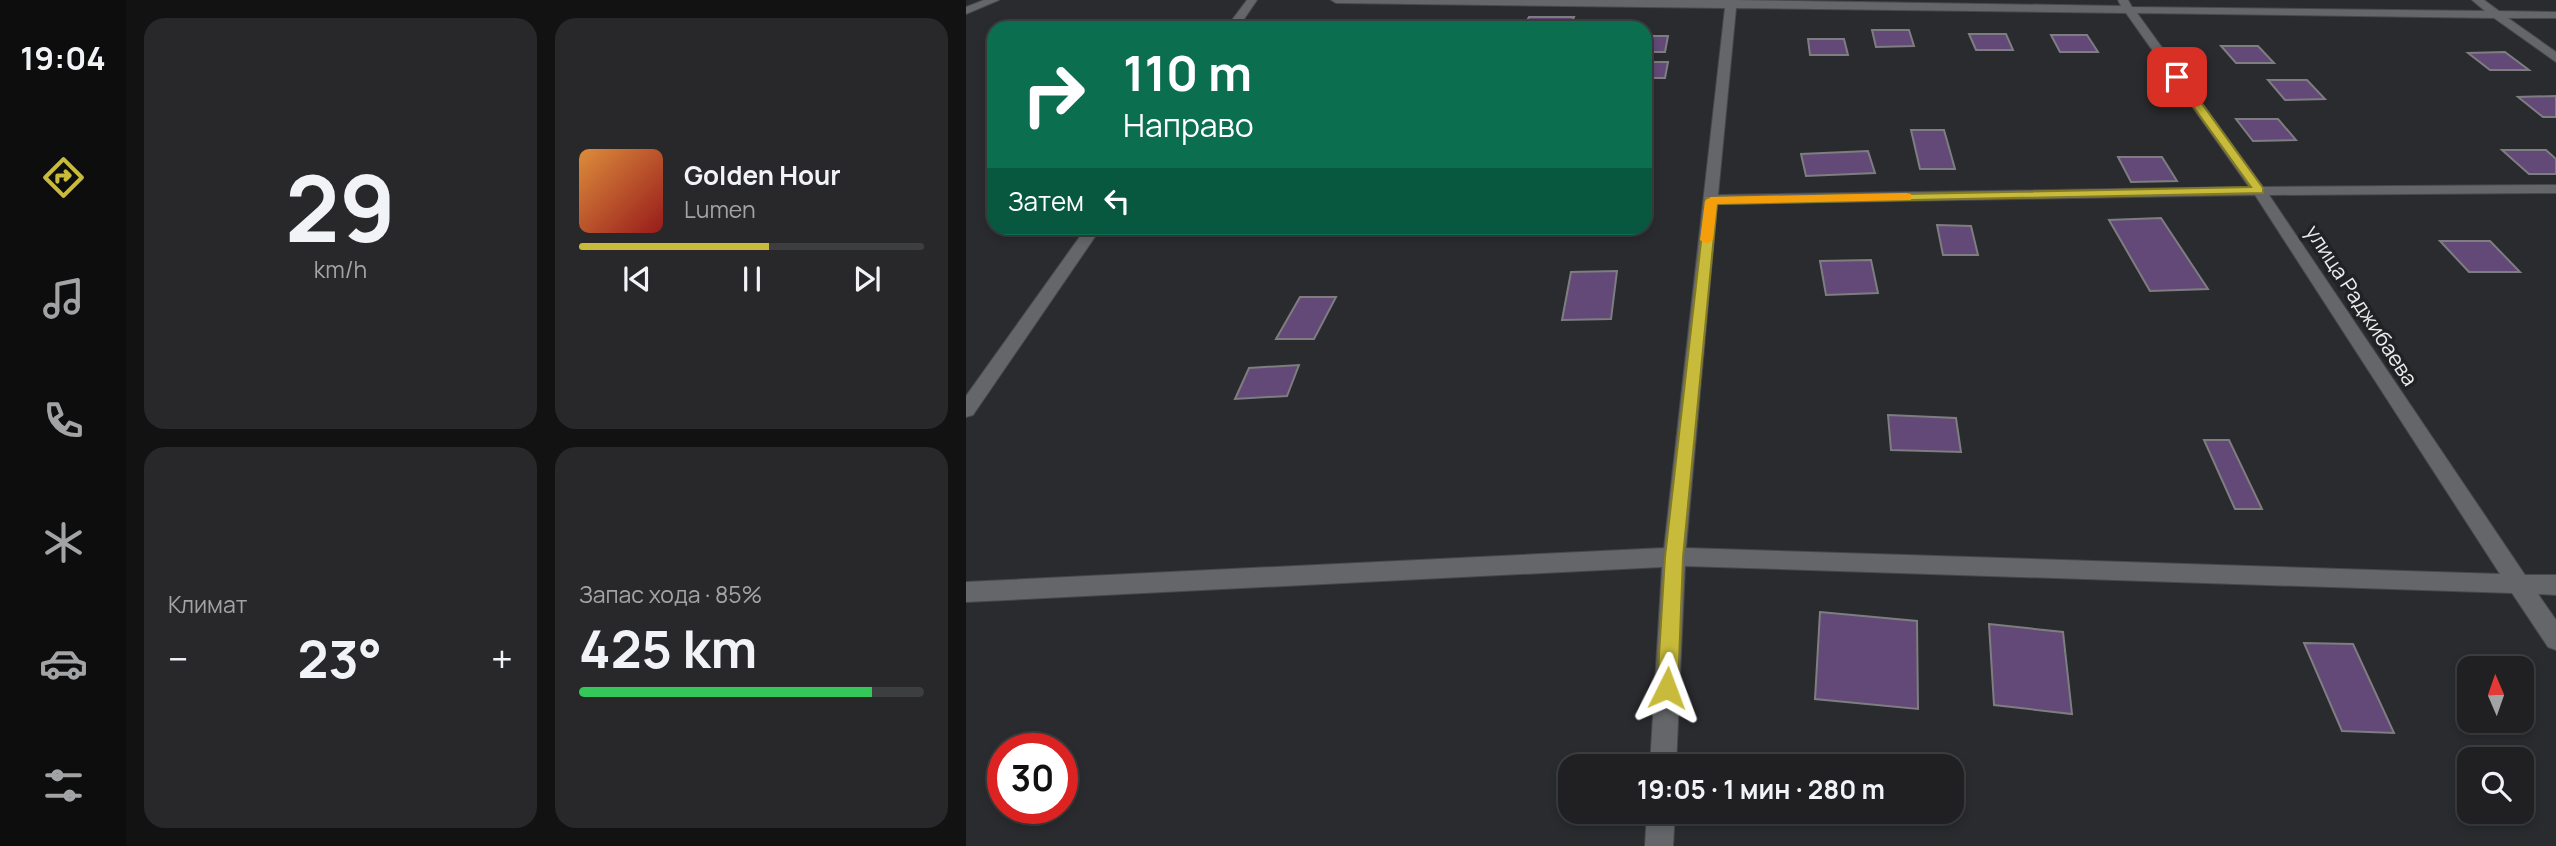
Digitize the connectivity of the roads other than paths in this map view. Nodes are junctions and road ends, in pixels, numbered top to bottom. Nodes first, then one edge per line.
1 (994, 0) edge
2 (1252, 0) edge
3 (1336, 0) edge
4 (2477, 0) edge
5 (1421, 1) edge
6 (1731, 2) edge
7 (2125, 5) edge
8 (966, 10) edge
9 (2495, 14) junction
10 (2556, 15) edge
11 (1238, 21) edge
12 (2556, 58) edge
13 (2556, 189) edge
14 (2259, 191) junction
15 (1711, 201) junction
16 (1088, 235) edge
17 (966, 410) edge
18 (1674, 557) junction
19 (2516, 582) junction
20 (2556, 585) edge
21 (966, 592) edge
22 (2556, 640) edge
23 (1664, 754) edge
24 (1660, 824) edge
25 (1659, 846) edge

1 - 8 street
2 - 11 street
3 - 5 street
4 - 9 street
5 - 6 street
6 - 7 street
6 - 15 street
7 - 9 street
7 - 14 street, улица Раджибаева
9 - 10 street
9 - 12 street
13 - 14 street
14 - 15 street
14 - 19 street, улица Раджибаева
15 - 18 street
16 - 17 street
18 - 19 street
18 - 21 street
18 - 23 street
19 - 20 street
19 - 22 street, улица Раджибаева
24 - 25 street

